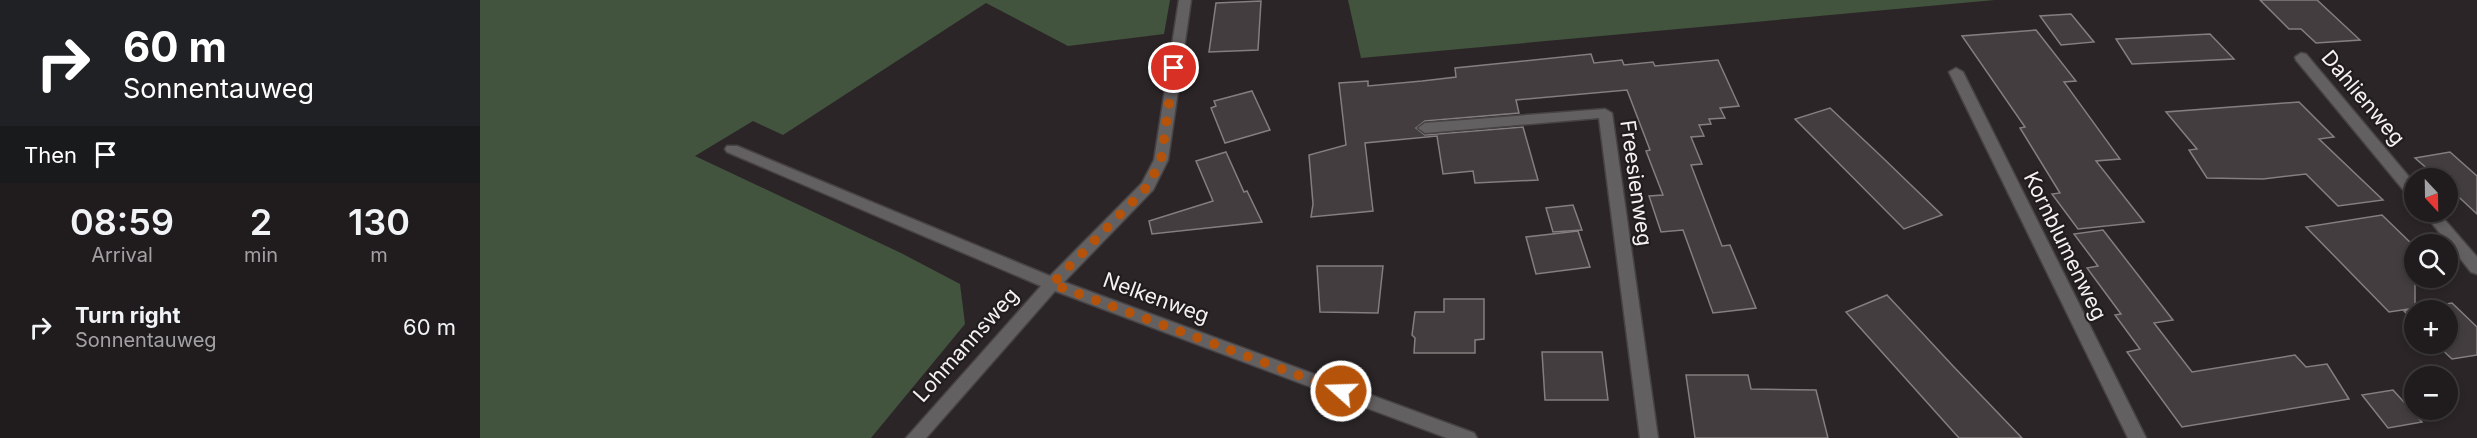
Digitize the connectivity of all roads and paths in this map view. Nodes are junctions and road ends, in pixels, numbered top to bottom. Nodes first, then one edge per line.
1 (1185, 0) edge
2 (2301, 57) dead end
3 (1956, 72) dead end
4 (1425, 128) dead end
5 (732, 148) dead end
6 (2404, 181) edge
7 (2438, 222) edge
8 (2477, 268) edge
9 (1052, 284) junction
10 (915, 438) edge
11 (1468, 438) edge
12 (1648, 438) edge
13 (2137, 438) edge

1 - 9 street, Lohmannsweg
2 - 6 street, Dahlienweg
3 - 13 street, Kornblumenweg
4 - 12 street, Freesienweg
5 - 9 street, Nelkenweg
7 - 8 street
9 - 10 street, Lohmannsweg
9 - 11 street, Nelkenweg

